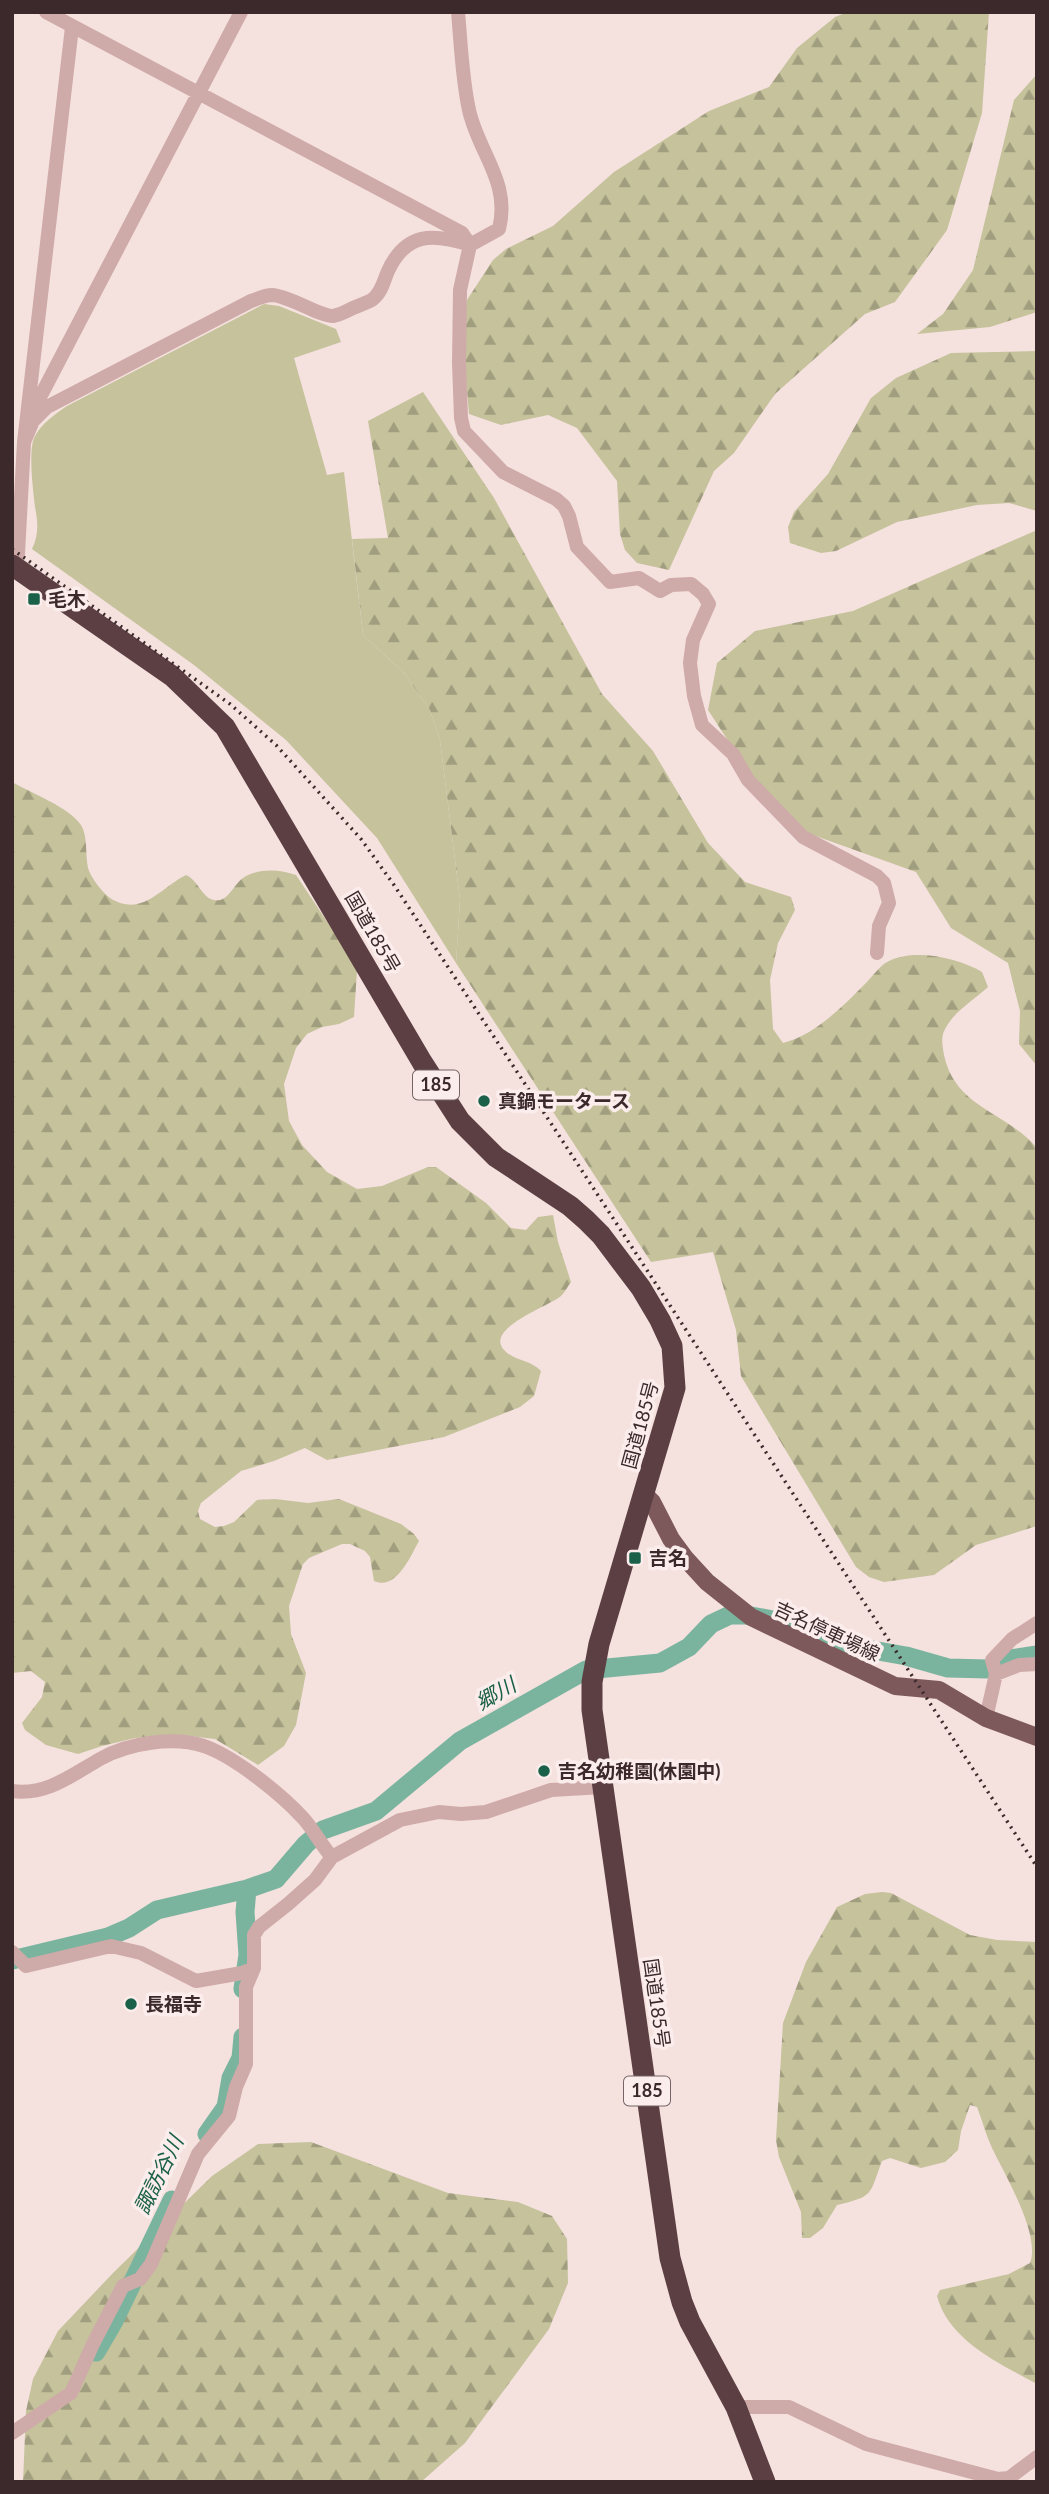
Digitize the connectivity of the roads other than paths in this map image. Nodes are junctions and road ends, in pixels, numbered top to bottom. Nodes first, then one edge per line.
1 (46, 12) edge
2 (242, 12) edge
3 (458, 12) edge
4 (72, 27) junction
5 (199, 93) junction
6 (470, 245) junction
7 (28, 413) junction
8 (24, 442) junction
9 (13, 570) edge
10 (877, 953) dead end
11 (645, 1495) junction
12 (1037, 1623) edge
13 (1037, 1664) edge
14 (995, 1669) junction
15 (986, 1718) junction
16 (1037, 1737) edge
17 (603, 1787) junction
18 (12, 1791) edge
19 (332, 1857) junction
20 (17, 1956) edge
21 (248, 1970) junction
22 (736, 2407) junction
23 (12, 2433) edge
24 (1037, 2457) edge
25 (765, 2482) edge

1 - 4 street
2 - 5 street
3 - 6 street
4 - 5 street
4 - 7 street
5 - 6 street
5 - 7 street
6 - 8 street
6 - 10 street
7 - 8 street
8 - 9 street
9 - 11 highway, 国道185号 / 185
11 - 15 main road, 吉名停車場線
11 - 17 highway, 国道185号 / 185
12 - 14 street
13 - 14 street
14 - 15 street
15 - 16 main road, 吉名停車場線
17 - 19 street
17 - 22 highway, 国道185号 / 185
18 - 19 street
19 - 21 street
20 - 21 street
21 - 23 street
22 - 24 street
22 - 25 highway, 国道185号 / 185

